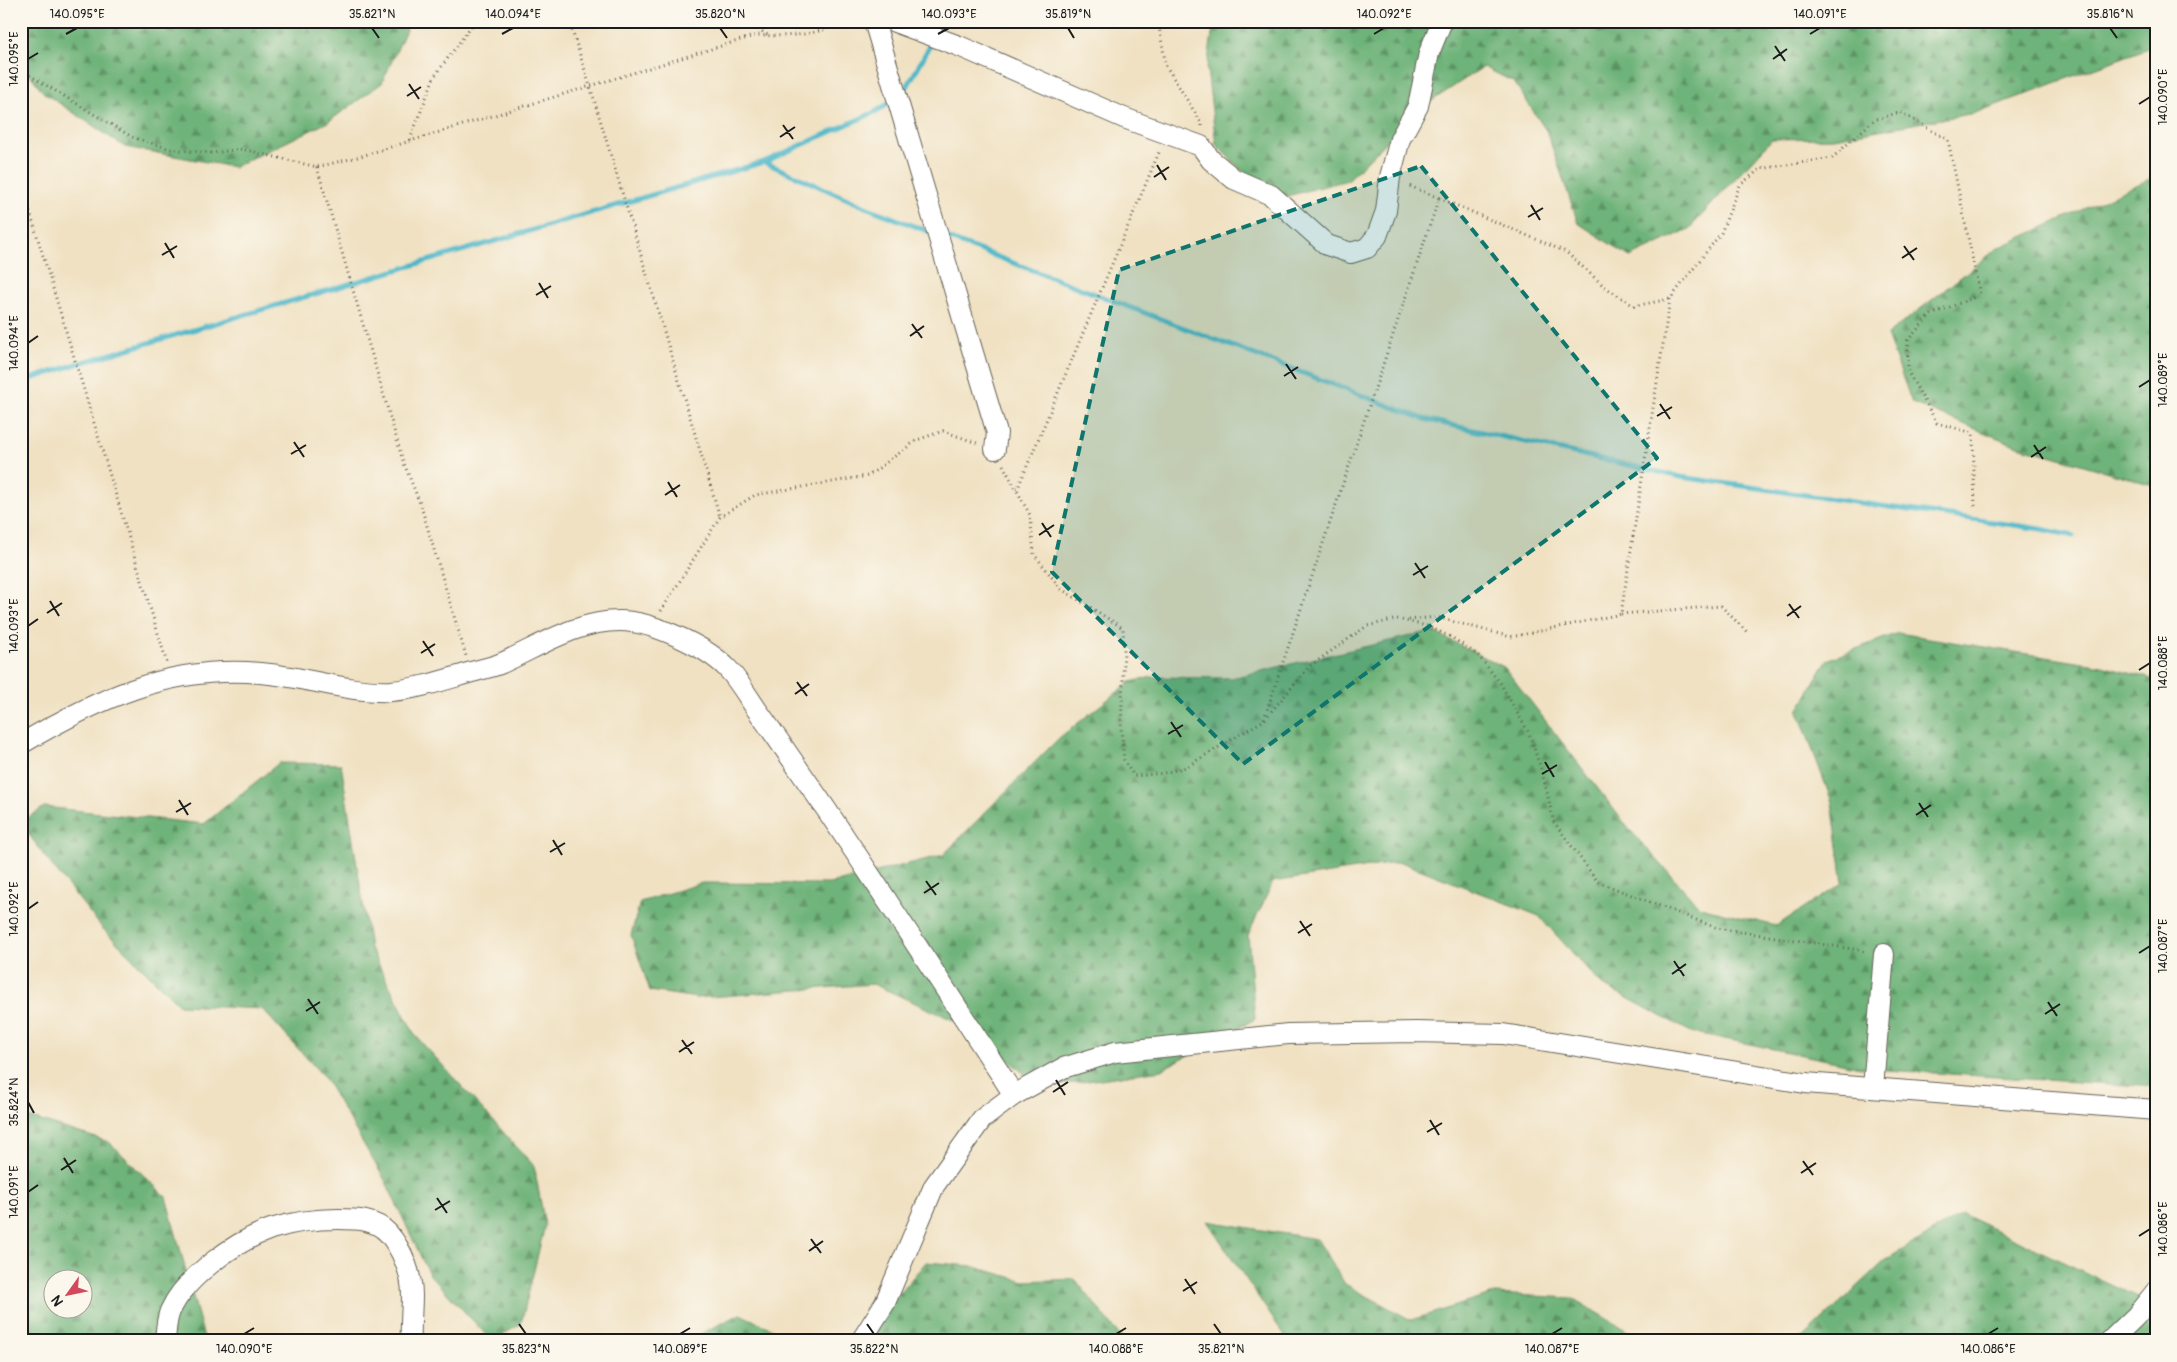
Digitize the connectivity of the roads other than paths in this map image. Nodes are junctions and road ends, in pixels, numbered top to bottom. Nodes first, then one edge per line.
1 (874, 21) edge
2 (892, 21) edge
3 (1442, 21) edge
4 (995, 449) road end
5 (21, 744) edge
6 (1884, 954) road end
7 (1873, 1088) junction
8 (1014, 1095) junction
9 (2156, 1110) edge
10 (2156, 1291) edge
11 (165, 1341) edge
12 (411, 1341) edge
13 (861, 1341) edge
14 (2110, 1341) edge

1 - 4 street
2 - 3 street
5 - 8 street
6 - 7 street
7 - 8 street
7 - 9 street
8 - 13 street
10 - 14 street
11 - 12 street

